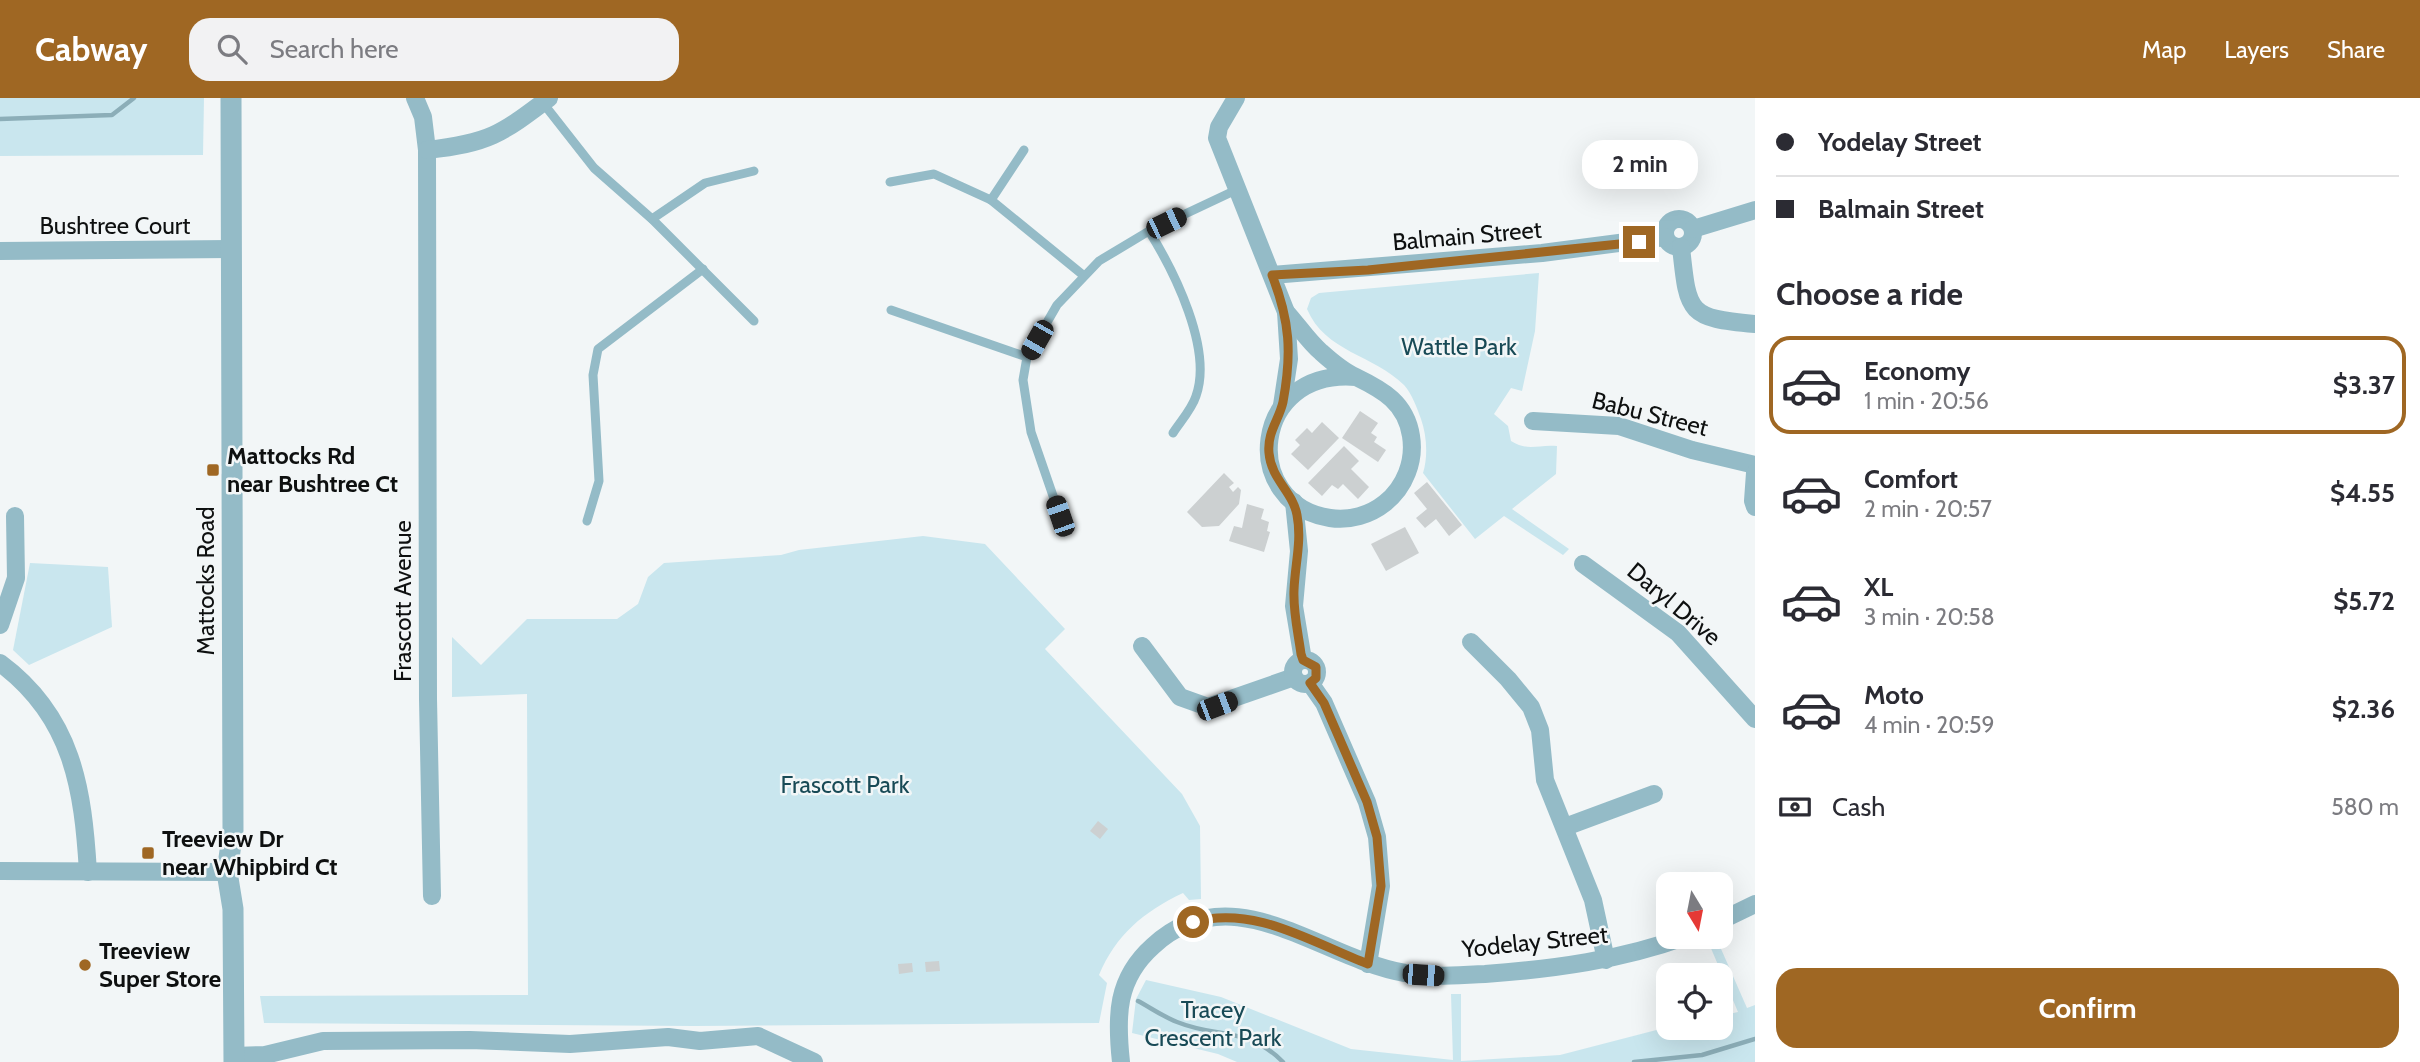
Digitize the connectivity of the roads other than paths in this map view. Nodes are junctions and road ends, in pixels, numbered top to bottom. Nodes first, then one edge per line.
1 (231, 98) edge
2 (415, 98) edge
3 (1236, 98) edge
4 (546, 100) edge
5 (427, 150) junction
6 (1024, 150) dead end
7 (754, 171) dead end
8 (890, 182) dead end
9 (1237, 190) junction
10 (991, 200) junction
11 (1755, 210) edge
12 (652, 219) junction
13 (1693, 229) junction
14 (1150, 231) junction
15 (1665, 237) junction
16 (1681, 247) junction
17 (231, 249) junction
18 (0, 251) edge
19 (703, 269) junction
20 (1083, 275) junction
21 (1272, 275) junction
22 (891, 310) dead end
23 (1286, 312) junction
24 (754, 321) dead end
25 (1755, 324) edge
26 (1027, 357) junction
27 (1356, 377) junction
28 (1282, 405) junction
29 (1533, 421) dead end
30 (1173, 433) dead end
31 (1755, 464) edge
32 (1755, 472) edge
33 (1294, 502) junction
34 (1755, 507) edge
35 (15, 516) dead end
36 (1060, 516) dead end
37 (1326, 517) junction
38 (587, 521) dead end
39 (1299, 551) junction
40 (1583, 564) dead end
41 (0, 625) edge
42 (1471, 642) dead end
43 (1142, 646) dead end
44 (0, 663) edge
45 (1302, 680) junction
46 (1755, 719) edge
47 (1654, 794) dead end
48 (1565, 827) junction
49 (0, 871) edge
50 (88, 872) junction
51 (227, 872) junction
52 (432, 896) dead end
53 (1755, 904) edge
54 (1733, 915) edge
55 (1656, 945) edge
56 (1606, 960) junction
57 (1368, 964) junction
58 (234, 1059) edge
59 (814, 1062) edge
60 (1121, 1062) edge

1 - 17 street, Mattocks Road
2 - 5 street, Frascott Avenue
3 - 9 street
4 - 5 street
4 - 12 lane
5 - 52 street, Frascott Avenue
6 - 10 lane
7 - 12 lane
8 - 10 lane
9 - 14 lane
9 - 21 street
10 - 20 lane
11 - 13 street
12 - 19 lane
13 - 15 street
13 - 16 street
14 - 20 lane
14 - 30 lane
15 - 16 street
15 - 21 street, Balmain Street
16 - 25 street
17 - 18 street, Bushtree Court
17 - 51 street, Mattocks Road
19 - 24 lane
19 - 38 lane
20 - 26 lane
21 - 23 street
22 - 26 lane
23 - 27 street
23 - 28 street
26 - 36 lane
27 - 28 street
27 - 37 street
28 - 33 street
29 - 31 street, Babu Street
32 - 34 street
33 - 37 street
33 - 39 street
35 - 41 street
37 - 39 street
39 - 45 street
40 - 46 street, Daryl Drive
42 - 48 street
43 - 45 street
44 - 50 street
45 - 57 street
47 - 48 street
48 - 56 street
49 - 50 street
50 - 51 street
51 - 58 street, Mattocks Road
53 - 54 street
55 - 56 street, Yodelay Street
56 - 57 street, Yodelay Street
57 - 60 street, Yodelay Street
58 - 59 street

